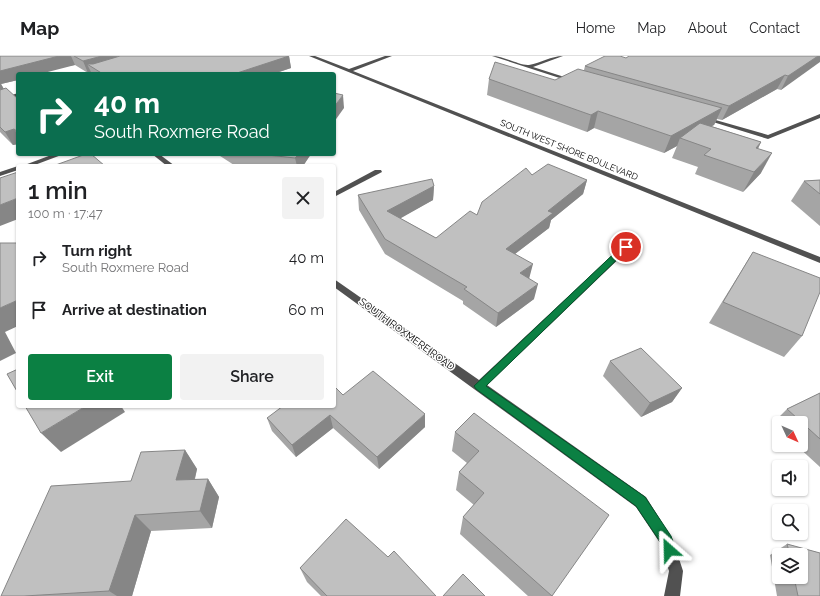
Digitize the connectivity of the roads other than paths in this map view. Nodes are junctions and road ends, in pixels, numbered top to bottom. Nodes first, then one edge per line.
1 (311, 56) edge
2 (390, 56) edge
3 (494, 56) edge
4 (561, 56) edge
5 (527, 67) junction
6 (349, 72) junction
7 (580, 82) edge
8 (16, 96) edge
9 (0, 101) edge
10 (820, 116) edge
11 (700, 117) edge
12 (56, 156) edge
13 (159, 156) edge
14 (31, 164) edge
15 (169, 164) edge
16 (16, 169) edge
17 (378, 172) dead end
18 (0, 174) edge
19 (336, 194) edge
20 (626, 247) dead end
21 (820, 260) edge
22 (336, 283) edge
23 (479, 386) junction
24 (672, 596) edge

1 - 6 street, SOUTH WEST SHORE BOULEVARD
2 - 6 street
3 - 5 street
4 - 5 street
5 - 7 street
6 - 21 street, SOUTH WEST SHORE BOULEVARD
8 - 9 street
10 - 11 street
12 - 14 street
13 - 15 street
16 - 18 street
17 - 19 street
20 - 23 street
22 - 23 street, SOUTH ROXMERE ROAD
23 - 24 street, SOUTH ROXMERE ROAD

